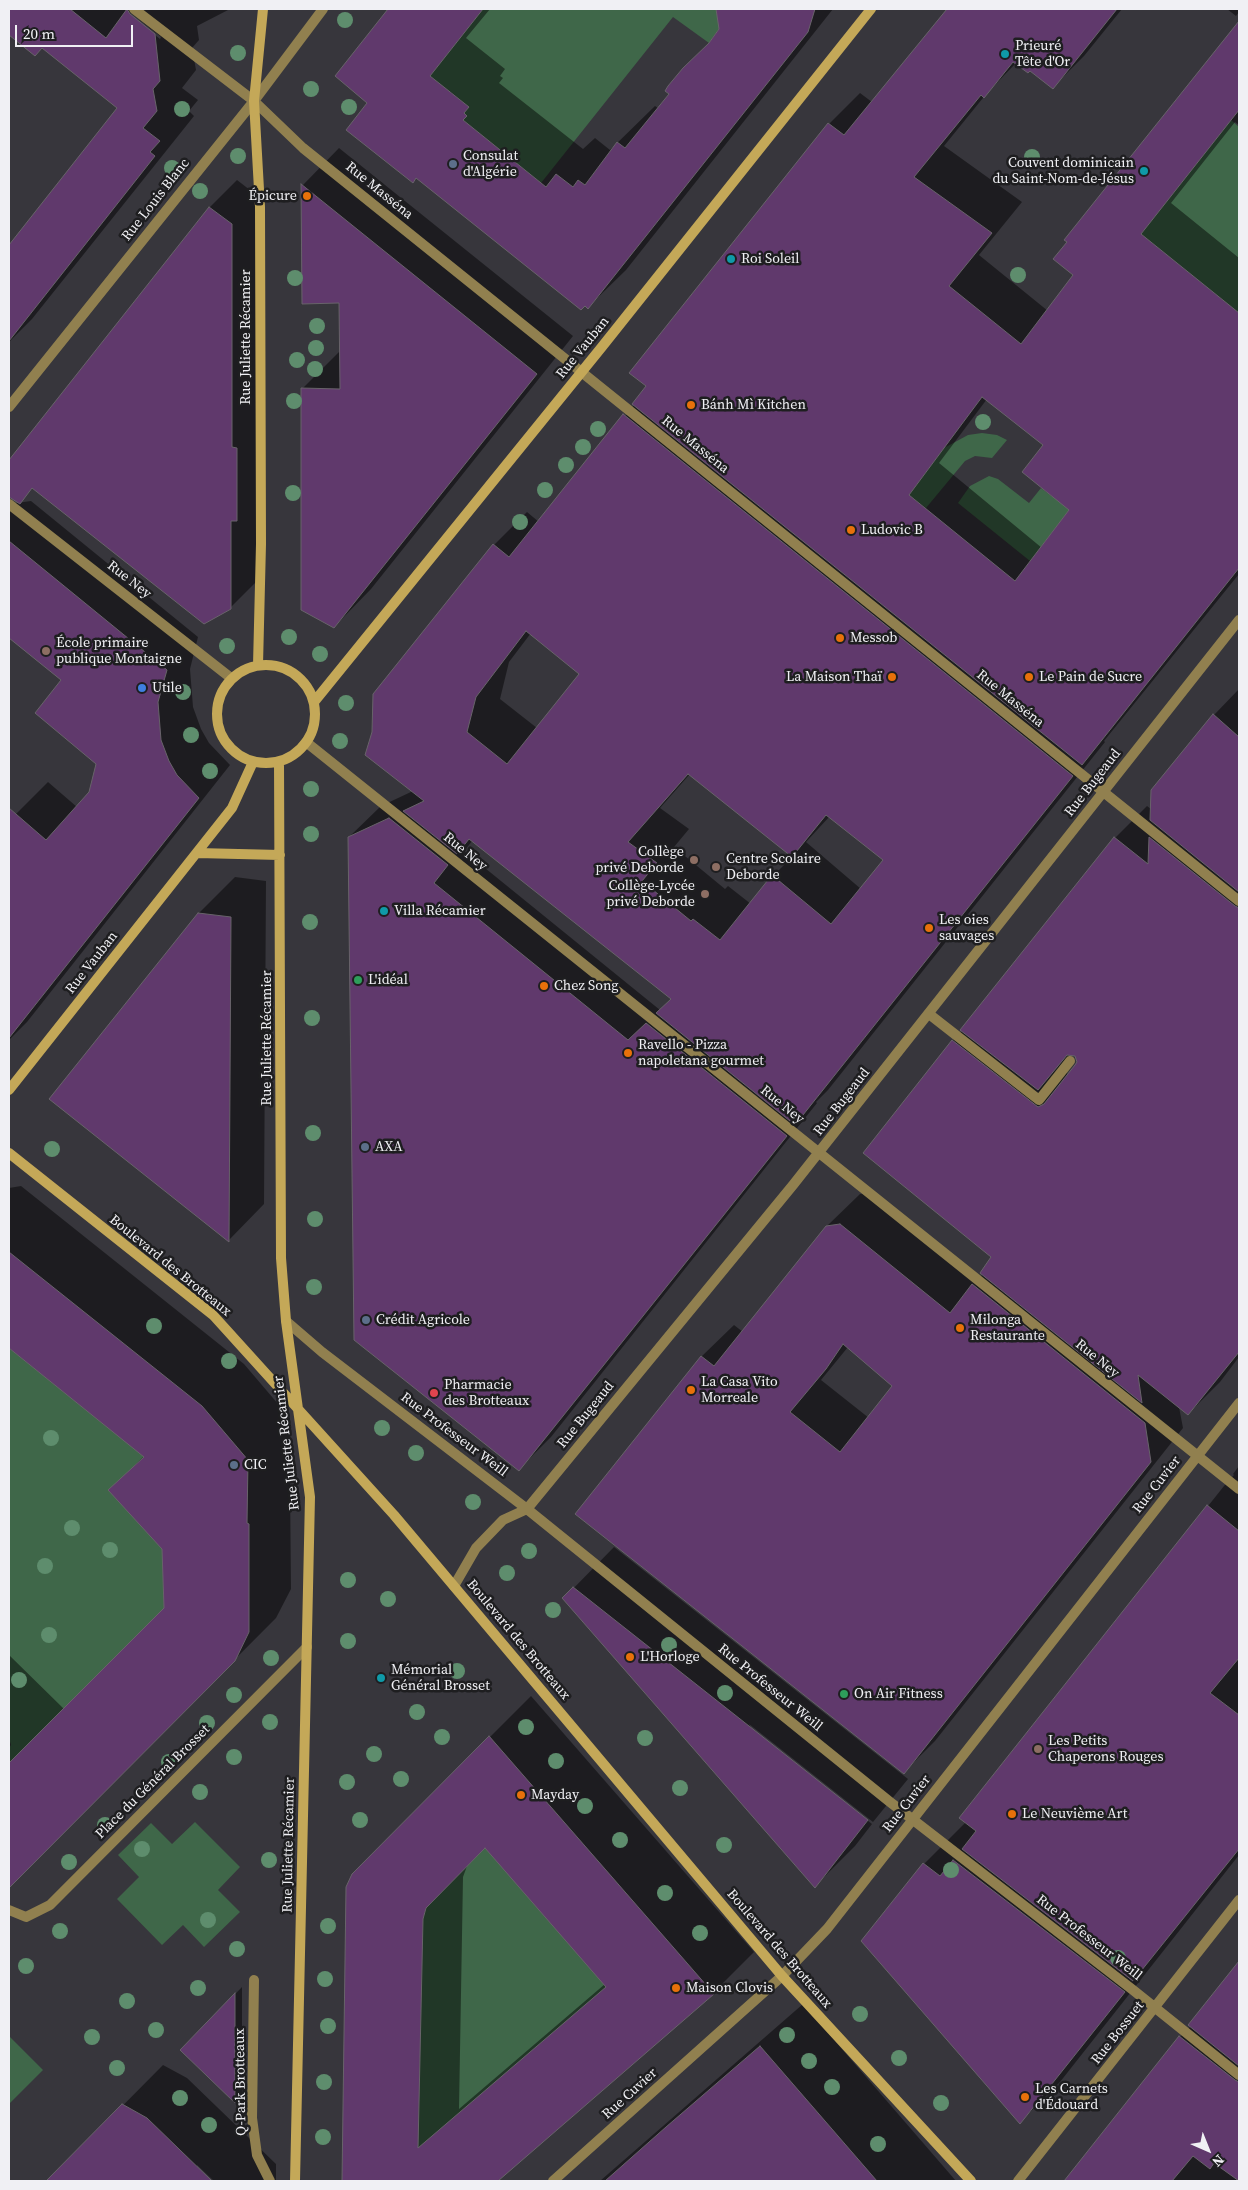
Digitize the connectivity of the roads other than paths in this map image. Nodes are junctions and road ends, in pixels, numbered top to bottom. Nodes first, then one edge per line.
1 (134, 9) edge
2 (263, 9) edge
3 (323, 9) edge
4 (871, 9) edge
5 (254, 100) junction
6 (581, 372) junction
7 (9, 407) edge
8 (9, 504) edge
9 (1239, 620) edge
10 (258, 665) junction
11 (231, 678) junction
12 (314, 702) junction
13 (306, 742) junction
14 (253, 762) junction
15 (279, 762) junction
16 (1103, 792) junction
17 (197, 853) junction
18 (280, 855) junction
19 (1239, 901) edge
20 (929, 1014) junction
21 (1070, 1060) dead end
22 (9, 1090) edge
23 (819, 1153) junction
24 (9, 1154) edge
25 (286, 1322) junction
26 (1239, 1403) edge
27 (298, 1411) junction
28 (1197, 1456) junction
29 (1239, 1489) edge
30 (527, 1509) junction
31 (454, 1586) junction
32 (307, 1647) junction
33 (912, 1820) junction
34 (1239, 1900) edge
35 (9, 1910) edge
36 (782, 1976) junction
37 (254, 1980) dead end
38 (1155, 2008) junction
39 (1239, 2075) edge
40 (270, 2181) edge
41 (296, 2181) edge
42 (553, 2181) edge
43 (971, 2181) edge
44 (1018, 2181) edge

1 - 5 street, Rue Masséna
2 - 5 main road, Rue Juliette Récamier
3 - 5 street, Rue Louis Blanc
4 - 6 main road, Rue Vauban
5 - 6 street, Rue Masséna
5 - 7 street, Rue Louis Blanc
5 - 10 main road, Rue Juliette Récamier
6 - 12 main road, Rue Vauban
6 - 16 street, Rue Masséna
8 - 11 street, Rue Ney
9 - 16 street, Rue Bugeaud
10 - 11 main road
10 - 12 main road
11 - 14 main road
12 - 13 main road
13 - 15 main road
13 - 23 street, Rue Ney
14 - 15 main road
14 - 17 main road, Rue Vauban
15 - 18 main road, Rue Juliette Récamier
16 - 19 street, Rue Masséna
16 - 20 street, Rue Bugeaud
17 - 18 main road
17 - 22 main road, Rue Vauban
18 - 25 main road, Rue Juliette Récamier
20 - 21 street
20 - 23 street, Rue Bugeaud
23 - 28 street, Rue Ney
23 - 30 street, Rue Bugeaud
24 - 27 main road, Boulevard des Brotteaux
25 - 27 main road, Rue Juliette Récamier
25 - 30 street, Rue Professeur Weill
26 - 28 street, Rue Cuvier
27 - 31 main road, Boulevard des Brotteaux
27 - 32 main road, Rue Juliette Récamier
28 - 29 street, Rue Ney
28 - 33 street, Rue Cuvier
30 - 31 street, Rue Bugeaud
30 - 33 street, Rue Professeur Weill
31 - 36 main road, Boulevard des Brotteaux
32 - 35 street, Place du Général Brosset
32 - 41 main road, Rue Juliette Récamier
33 - 36 street, Rue Cuvier
33 - 38 street, Rue Professeur Weill
34 - 38 street, Rue Bossuet
36 - 42 street, Rue Cuvier
36 - 43 main road, Boulevard des Brotteaux
37 - 40 street, Q-Park Brotteaux
38 - 39 street, Rue Professeur Weill
38 - 44 street, Rue Bossuet

